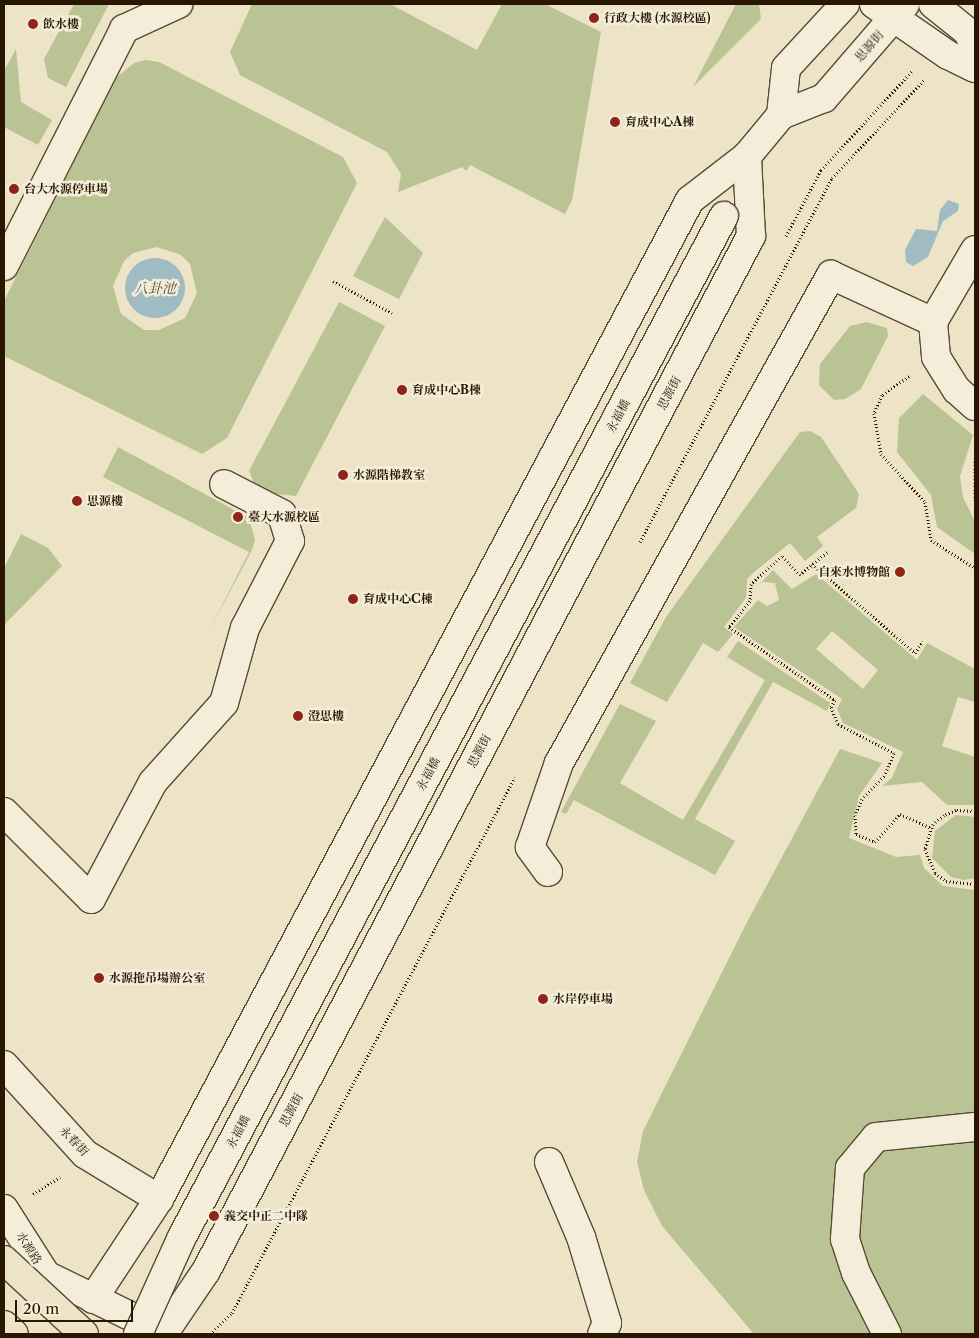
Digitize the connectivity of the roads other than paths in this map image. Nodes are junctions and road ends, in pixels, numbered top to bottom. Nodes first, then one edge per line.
1 (178, 4) edge
2 (844, 4) edge
3 (933, 4) edge
4 (891, 8) edge
5 (975, 48) edge
6 (975, 68) edge
7 (781, 115) junction
8 (748, 156) junction
9 (724, 216) joint
10 (975, 250) edge
11 (4, 266) edge
12 (933, 322) junction
13 (975, 406) edge
14 (224, 484) dead end
15 (4, 812) edge
16 (548, 872) dead end
17 (4, 1065) edge
18 (975, 1127) edge
19 (549, 1162) dead end
20 (158, 1200) junction
21 (4, 1210) edge
22 (4, 1251) edge
23 (4, 1260) edge
24 (4, 1268) edge
25 (46, 1275) junction
26 (93, 1299) junction
27 (4, 1325) edge
28 (14, 1334) edge
29 (67, 1334) edge
30 (84, 1334) edge
31 (156, 1334) edge
32 (602, 1334) edge
33 (887, 1334) edge

1 - 11 street
2 - 7 street
3 - 5 street
4 - 6 street
4 - 7 street, 思源街
7 - 8 street, 思源街
8 - 9 street, 思源街
8 - 20 street, 思源街
8 - 31 street, 思源街
9 - 31 street, 永福橋, bridge
10 - 12 street
12 - 13 street
12 - 16 street
14 - 15 street
17 - 20 street, 永春街
18 - 33 street
19 - 32 street
20 - 26 street, 思源街
21 - 25 street, 水源路
22 - 29 street, bridge
23 - 30 highway, bridge
24 - 25 street
25 - 26 street, 水源路
26 - 31 street, 水源路
27 - 28 highway

